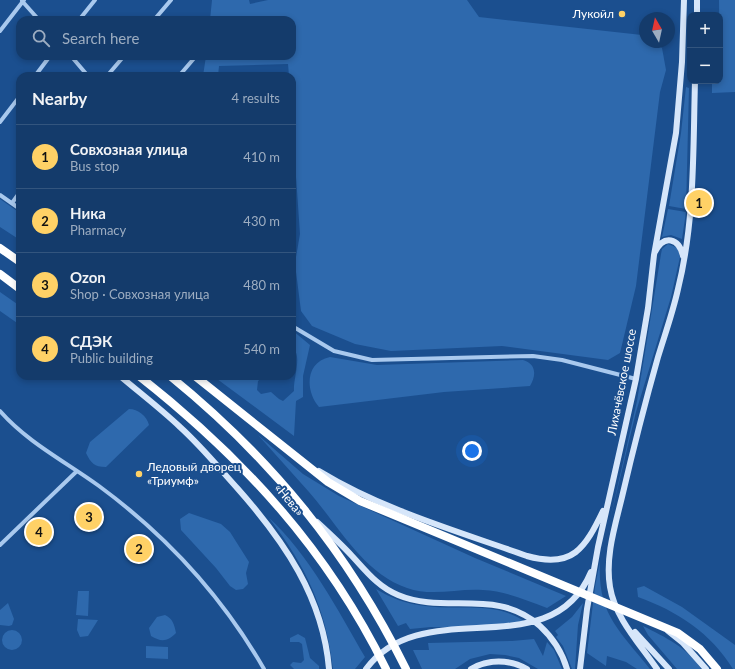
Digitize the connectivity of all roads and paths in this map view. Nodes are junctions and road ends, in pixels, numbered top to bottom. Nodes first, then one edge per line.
1 (95, 0) edge
2 (171, 0) edge
3 (684, 0) edge
4 (697, 0) edge
5 (23, 1) edge
6 (697, 12) edge
7 (36, 16) edge
8 (81, 16) edge
9 (157, 16) edge
10 (0, 32) edge
11 (47, 60) edge
12 (74, 60) edge
13 (121, 60) edge
14 (193, 60) edge
15 (38, 72) edge
16 (85, 72) edge
17 (111, 72) edge
18 (182, 72) edge
19 (695, 84) edge
20 (16, 101) edge
21 (0, 122) edge
22 (0, 194) edge
23 (16, 198) edge
24 (12, 203) junction
25 (16, 206) edge
26 (0, 248) edge
27 (654, 255) junction
28 (16, 259) edge
29 (684, 262) junction
30 (0, 274) edge
31 (16, 286) edge
32 (296, 328) edge
33 (636, 379) junction
34 (125, 380) edge
35 (145, 380) edge
36 (175, 380) edge
37 (200, 380) edge
38 (0, 411) edge
39 (300, 459) junction
40 (77, 471) junction
41 (610, 490) junction
42 (309, 514) junction
43 (0, 536) edge
44 (6, 539) junction
45 (0, 545) edge
46 (598, 547) junction
47 (561, 616) dead end
48 (621, 618) junction
49 (657, 623) junction
50 (551, 624) dead end
51 (536, 630) dead end
52 (474, 636) dead end
53 (264, 669) edge
54 (329, 669) edge
55 (366, 669) edge
56 (386, 669) edge
57 (406, 669) edge
58 (471, 669) edge
59 (527, 669) edge
60 (567, 669) edge
61 (580, 669) edge
62 (657, 669) edge
63 (669, 669) edge
64 (706, 669) edge
65 (717, 669) edge

1 - 8 street
2 - 9 street
3 - 27 main road, Лихачёвское шоссе
4 - 6 main road
5 - 7 street
5 - 10 street
11 - 15 street
12 - 16 street
13 - 17 street
14 - 18 street
19 - 29 main road, Лихачёвское шоссе
20 - 21 street
22 - 24 street
23 - 24 street
24 - 25 street
26 - 28 highway
27 - 29 main road
27 - 33 main road, Лихачёвское шоссе
29 - 48 main road, Лихачёвское шоссе
30 - 31 highway
32 - 33 street
33 - 41 main road, Лихачёвское шоссе
34 - 54 main road
35 - 56 highway, «Нева»
36 - 42 highway, «Нева»
37 - 39 highway
38 - 40 street
39 - 41 main road
39 - 49 highway
40 - 44 street
40 - 53 street
41 - 46 main road, Лихачёвское шоссе
42 - 57 highway, «Нева»
42 - 60 main road
43 - 44 street
44 - 45 street
46 - 47 main road
46 - 61 main road, Лихачёвское шоссе
48 - 62 main road
48 - 63 main road
49 - 64 main road
49 - 65 highway
50 - 51 main road
52 - 55 main road
58 - 59 main road

